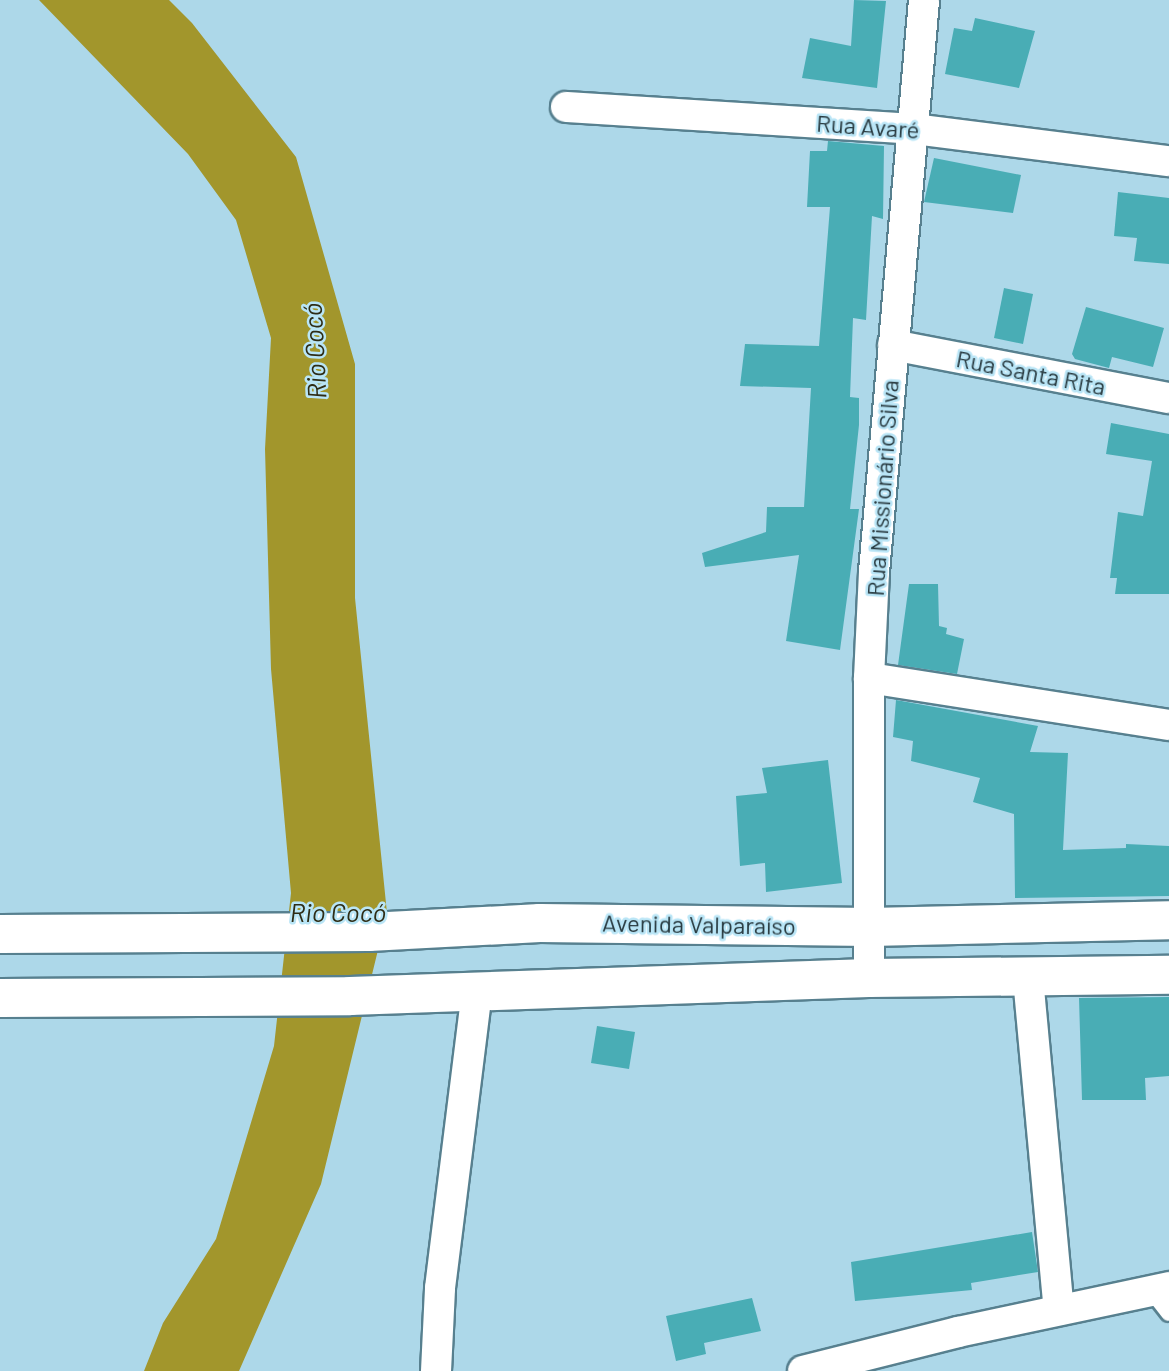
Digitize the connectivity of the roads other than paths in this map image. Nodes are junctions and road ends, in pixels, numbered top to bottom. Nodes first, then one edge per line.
1 (924, 0) edge
2 (566, 107) dead end
3 (914, 128) junction
4 (1169, 161) edge
5 (893, 345) junction
6 (1169, 398) edge
7 (869, 678) junction
8 (1169, 725) edge
9 (1169, 920) edge
10 (870, 927) junction
11 (0, 933) edge
12 (1169, 975) edge
13 (869, 978) junction
14 (1028, 978) junction
15 (464, 991) junction
16 (0, 998) edge
17 (1163, 1297) edge
18 (1059, 1310) junction
19 (436, 1371) edge
20 (803, 1371) edge

1 - 3 street, Rua Missionário Silva
2 - 3 street, Rua Avaré
3 - 4 street, Rua Avaré
3 - 5 street, Rua Missionário Silva
5 - 6 street, Rua Santa Rita
5 - 7 street, Rua Missionário Silva
7 - 8 street
7 - 10 street, Rua Missionário Silva
9 - 10 main road, Avenida Valparaíso
10 - 11 main road, Avenida Valparaíso
10 - 13 street, Rua Missionário Silva
12 - 14 main road
13 - 14 main road
13 - 15 main road
14 - 18 street
15 - 16 main road
15 - 19 street
17 - 18 street
18 - 20 street

